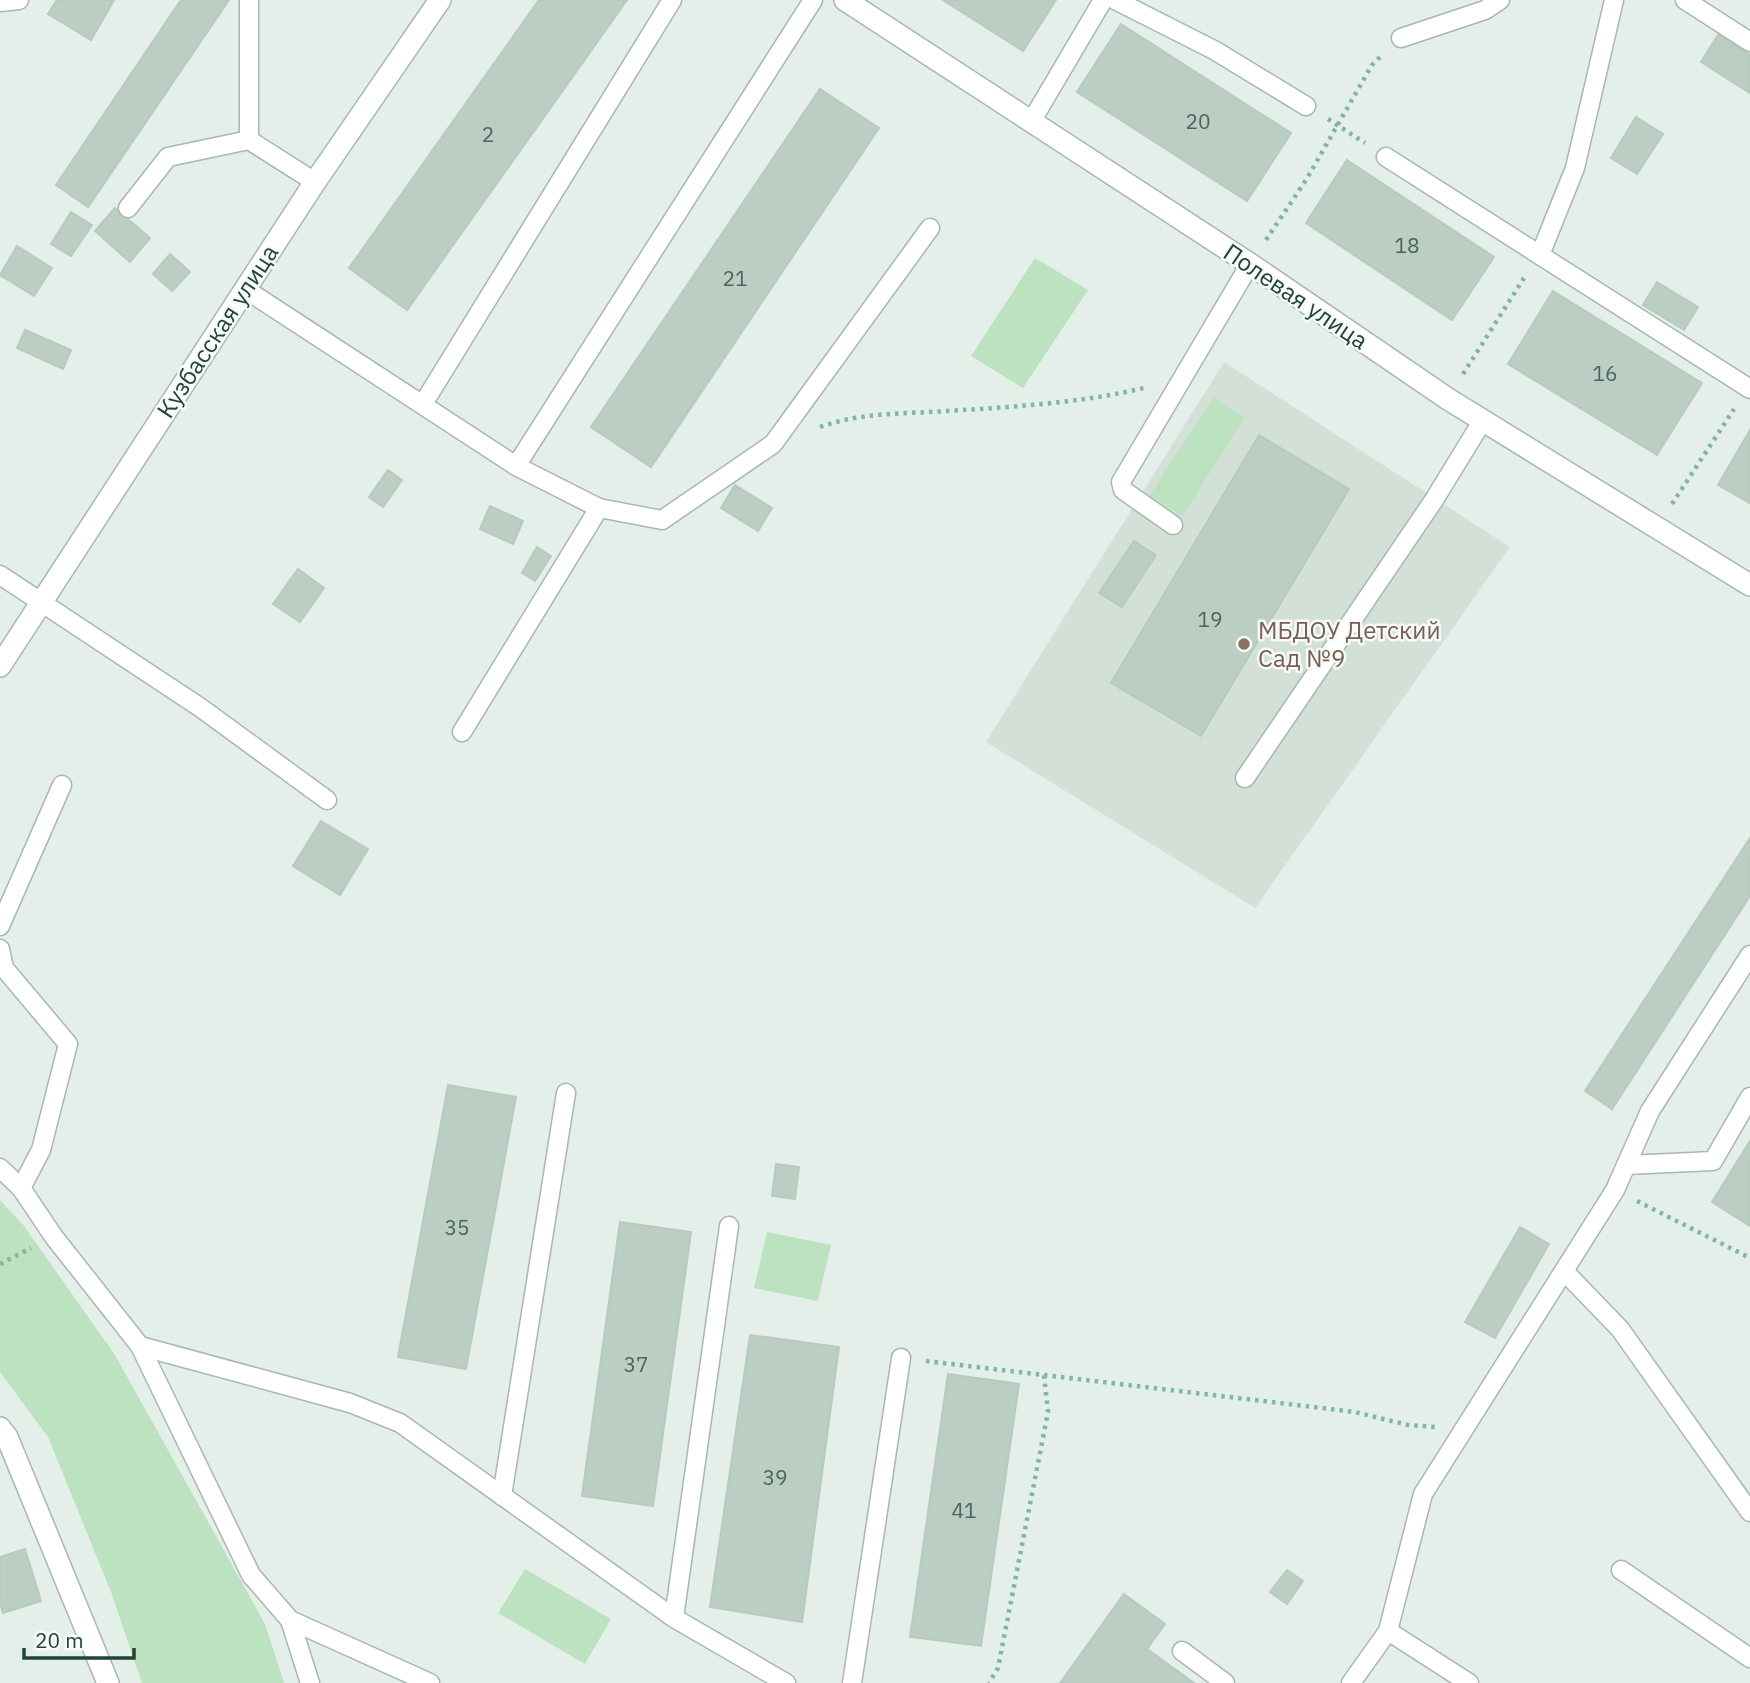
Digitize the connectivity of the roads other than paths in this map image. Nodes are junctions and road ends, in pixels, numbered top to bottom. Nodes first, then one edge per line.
1 (19, 0) edge
2 (249, 0) edge
3 (440, 0) edge
4 (672, 0) edge
5 (813, 0) edge
6 (845, 0) edge
7 (1103, 0) edge
8 (1115, 0) edge
9 (1500, 0) edge
10 (1614, 0) edge
11 (1685, 0) edge
12 (0, 2) edge
13 (1401, 38) road end
14 (1750, 42) edge
15 (1306, 106) road end
16 (1031, 122) junction
17 (249, 140) junction
18 (1386, 157) road end
19 (315, 182) junction
20 (128, 208) dead end
21 (930, 228) dead end
22 (1540, 255) junction
23 (1250, 264) junction
24 (245, 289) junction
25 (1748, 388) edge
26 (423, 404) junction
27 (1483, 420) junction
28 (516, 466) junction
29 (598, 508) junction
30 (1173, 525) dead end
31 (0, 575) edge
32 (1750, 585) edge
33 (40, 604) junction
34 (0, 666) edge
35 (462, 732) dead end
36 (1245, 778) dead end
37 (62, 785) dead end
38 (327, 800) dead end
39 (0, 926) edge
40 (0, 949) edge
41 (1750, 955) edge
42 (566, 1093) dead end
43 (1750, 1097) edge
44 (1626, 1166) junction
45 (0, 1168) edge
46 (21, 1188) junction
47 (729, 1226) dead end
48 (1564, 1272) junction
49 (140, 1346) junction
50 (901, 1358) road end
51 (0, 1428) edge
52 (502, 1496) junction
53 (1750, 1512) edge
54 (1620, 1570) dead end
55 (674, 1618) junction
56 (290, 1620) junction
57 (1388, 1631) junction
58 (1182, 1651) dead end
59 (1750, 1658) edge
60 (108, 1683) edge
61 (310, 1683) edge
62 (430, 1683) edge
63 (786, 1683) edge
64 (852, 1683) edge
65 (1225, 1683) edge
66 (1351, 1683) edge
67 (1469, 1683) edge

1 - 12 lane
2 - 17 lane
3 - 19 street, Кузбасская улица
4 - 26 lane
5 - 28 lane
6 - 16 street, Полевая улица
7 - 16 lane
8 - 15 lane
9 - 13 lane
10 - 22 lane
11 - 14 lane
16 - 23 street, Полевая улица
17 - 19 lane
17 - 20 lane
18 - 22 lane
19 - 24 street, Кузбасская улица
21 - 29 lane
22 - 25 lane
23 - 27 street, Полевая улица
23 - 30 lane
24 - 26 lane
24 - 33 street, Кузбасская улица
26 - 28 lane
27 - 32 street, Полевая улица
27 - 36 lane
28 - 29 lane
29 - 35 lane
31 - 33 lane
33 - 34 street, Кузбасская улица
33 - 38 lane
37 - 39 lane
40 - 46 lane
41 - 44 lane
42 - 52 lane
43 - 44 lane
44 - 48 lane
45 - 46 lane
46 - 49 lane
47 - 55 lane
48 - 53 lane
48 - 57 lane
49 - 52 lane
49 - 56 lane
50 - 64 lane
51 - 60 street
52 - 55 lane
54 - 59 lane
55 - 63 lane
56 - 61 lane
56 - 62 lane
57 - 66 lane
57 - 67 lane
58 - 65 lane

